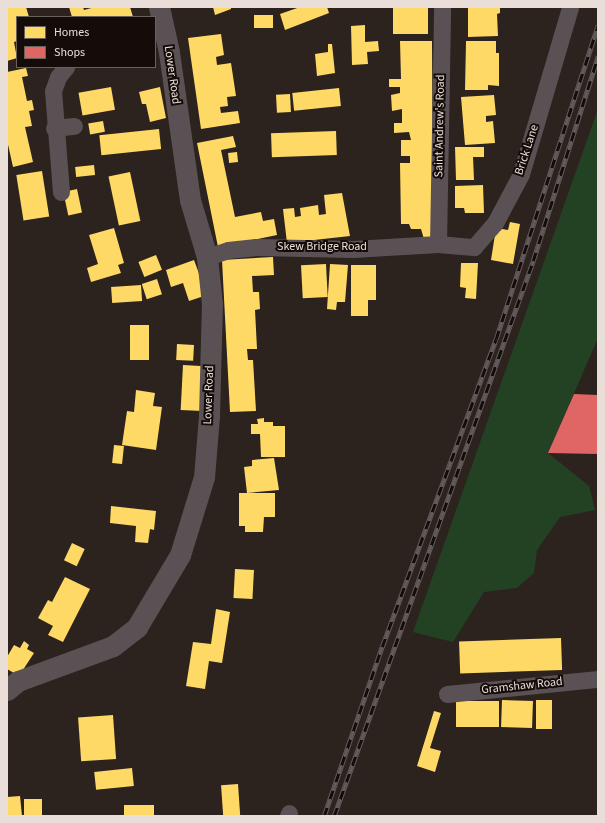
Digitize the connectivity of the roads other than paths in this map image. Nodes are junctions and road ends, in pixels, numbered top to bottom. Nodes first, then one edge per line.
1 (158, 7) edge
2 (442, 7) edge
3 (570, 7) edge
4 (162, 52) edge
5 (65, 68) edge
6 (74, 126) dead end
7 (54, 128) junction
8 (61, 192) dead end
9 (438, 244) junction
10 (207, 257) junction
11 (598, 679) edge
12 (7, 690) edge
13 (447, 694) dead end

1 - 4 street, Lower Road
2 - 9 street, Saint Andrew's Road
3 - 9 street, Brick Lane
4 - 10 street, Lower Road
5 - 7 street
6 - 7 street
7 - 8 street
9 - 10 street, Skew Bridge Road
10 - 12 street, Lower Road
11 - 13 street, Gramshaw Road

